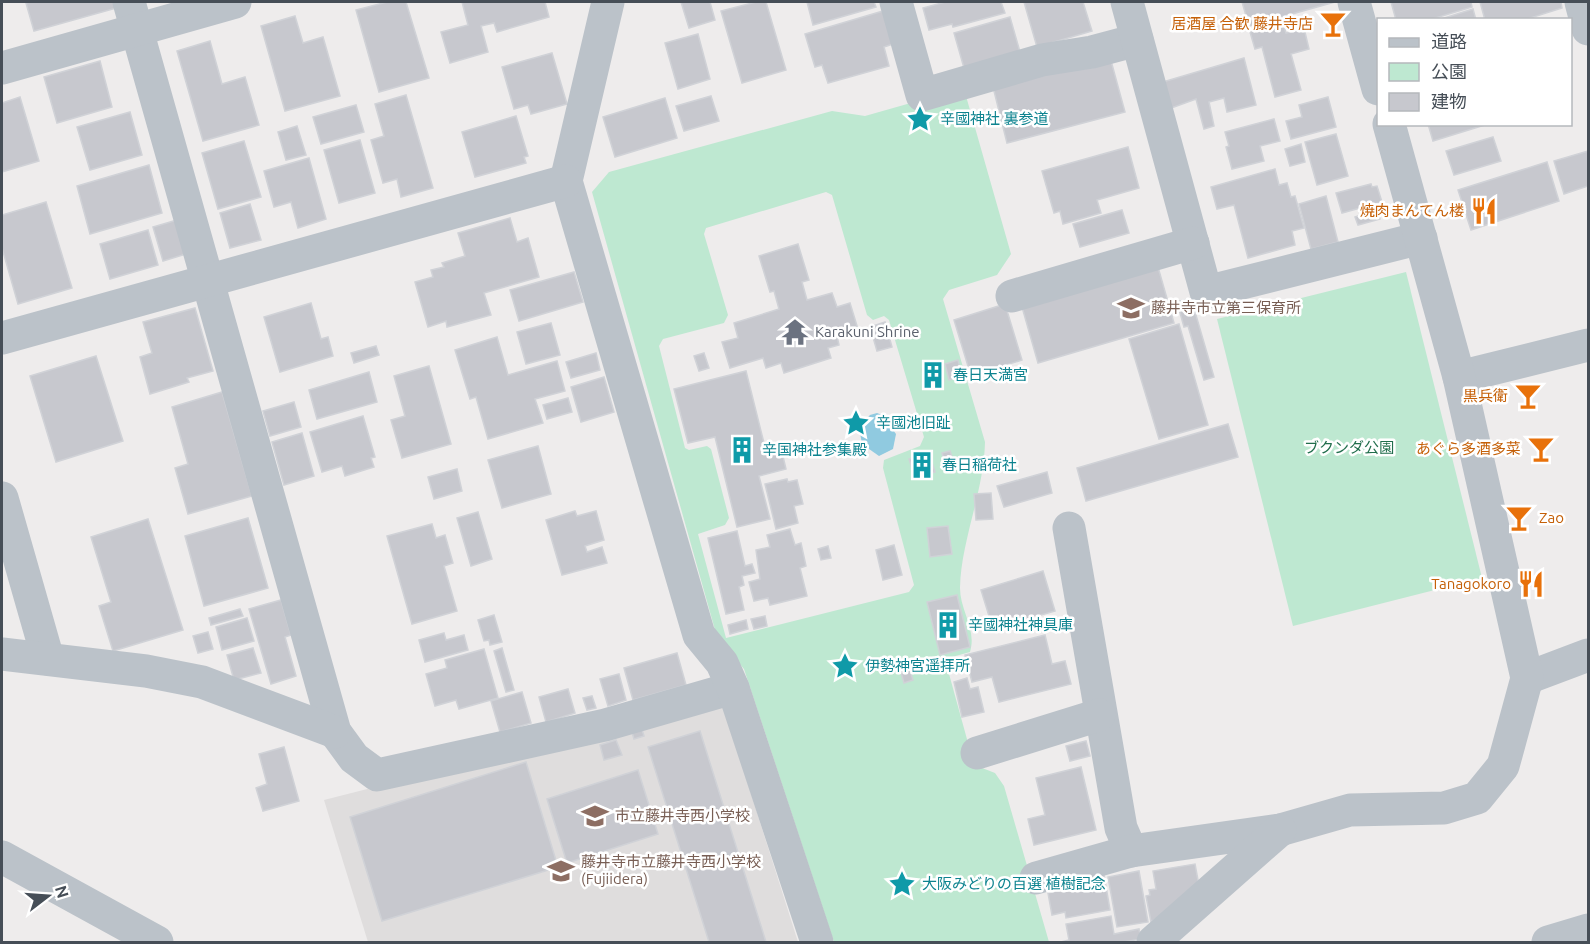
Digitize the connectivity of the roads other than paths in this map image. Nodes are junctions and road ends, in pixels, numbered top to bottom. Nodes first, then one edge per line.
1 (235, 2) edge
2 (608, 2) edge
3 (896, 2) edge
4 (1127, 2) edge
5 (1354, 2) edge
6 (1581, 2) edge
7 (133, 15) edge
8 (1588, 29) edge
9 (1137, 40) junction
10 (2, 68) edge
11 (1377, 85) edge
12 (1390, 126) edge
13 (566, 181) junction
14 (1421, 237) junction
15 (1193, 243) junction
16 (209, 279) junction
17 (1012, 296) dead end
18 (2, 338) edge
19 (1588, 345) edge
20 (1459, 377) junction
21 (2, 498) edge
22 (1069, 528) dead end
23 (2, 654) edge
24 (1588, 655) edge
25 (48, 659) junction
26 (1527, 678) junction
27 (733, 688) junction
28 (1100, 715) junction
29 (335, 732) junction
30 (977, 753) dead end
31 (1280, 830) junction
32 (1131, 850) junction
33 (2, 857) edge
34 (1036, 878) dead end
35 (1588, 930) edge
36 (157, 942) edge
37 (817, 942) edge
38 (1153, 942) edge
39 (1548, 942) edge

1 - 7 street
2 - 13 street
3 - 9 street
4 - 9 street
5 - 11 street
6 - 8 street
7 - 10 street
7 - 16 street
9 - 15 street
12 - 14 street
13 - 16 street
13 - 27 street
14 - 15 street
14 - 20 street
15 - 17 street
16 - 18 street
16 - 29 street
19 - 20 street
20 - 26 street
21 - 25 street
22 - 28 street
23 - 25 street
24 - 26 street
25 - 29 street
26 - 31 street
27 - 29 street
27 - 37 street
28 - 30 street
28 - 32 street
31 - 32 street
31 - 38 street
32 - 34 street
33 - 36 street
35 - 39 street

